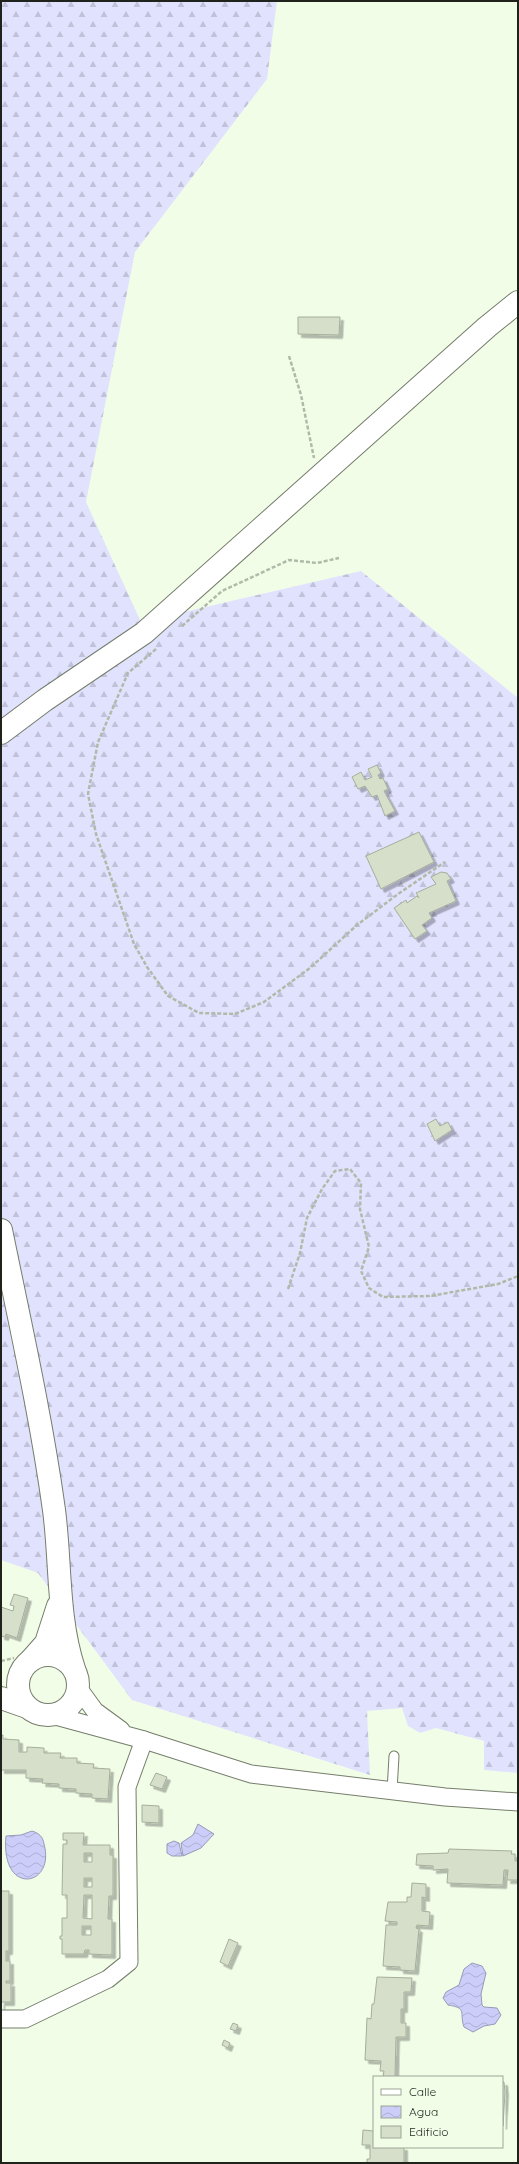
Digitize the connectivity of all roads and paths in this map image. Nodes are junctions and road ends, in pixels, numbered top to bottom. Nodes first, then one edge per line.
1 (518, 302) edge
2 (288, 356) dead end
3 (318, 478) junction
4 (339, 558) dead end
5 (181, 627) dead end
6 (158, 648) dead end
7 (1, 733) edge
8 (445, 862) dead end
9 (1, 1230) edge
10 (518, 1276) edge
11 (288, 1288) dead end
12 (60, 1599) junction
13 (1, 1661) edge
14 (18, 1666) edge
15 (76, 1679) junction
16 (1, 1698) edge
17 (27, 1707) junction
18 (52, 1715) junction
19 (128, 1735) junction
20 (144, 1740) junction
21 (394, 1756) dead end
22 (392, 1791) junction
23 (518, 1802) edge
24 (1, 2020) edge

1 - 3 street
2 - 3 path
3 - 7 street
4 - 5 path
6 - 8 path
9 - 12 street
10 - 11 path
12 - 14 street
12 - 15 street
13 - 14 path
14 - 15 street
14 - 17 street
15 - 18 street
15 - 19 street
16 - 17 street
17 - 18 street
18 - 19 street
19 - 20 street
20 - 22 street
20 - 24 street
21 - 22 lane
22 - 23 street

